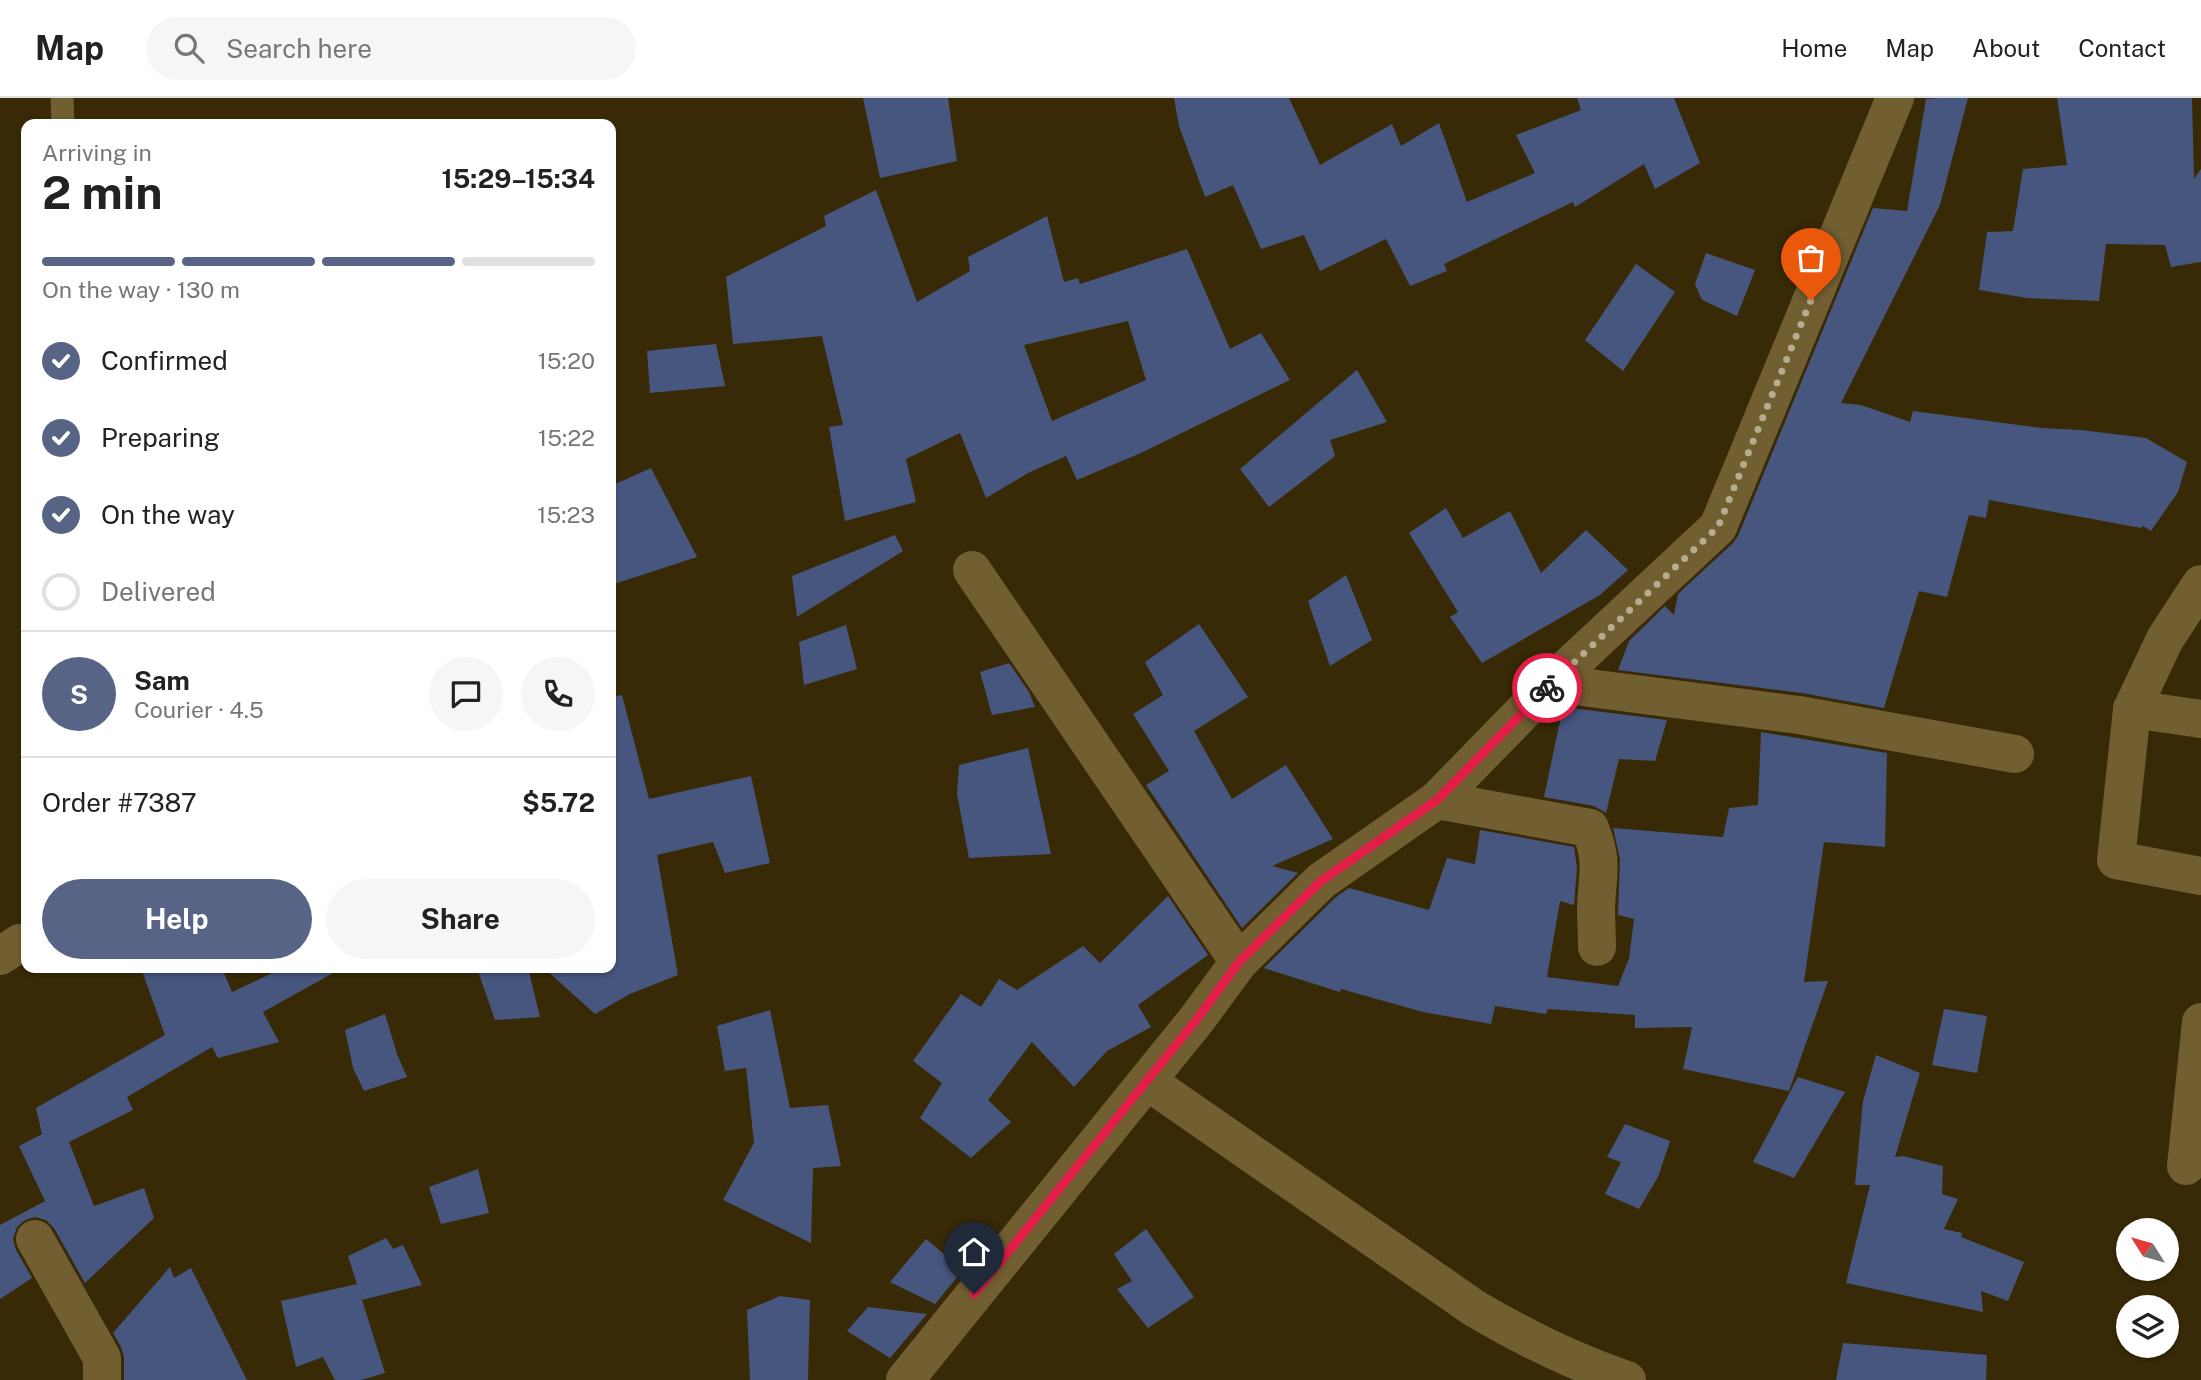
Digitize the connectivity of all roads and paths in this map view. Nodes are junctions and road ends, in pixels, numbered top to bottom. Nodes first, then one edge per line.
1 (62, 98) edge
2 (1895, 98) edge
3 (62, 119) edge
4 (972, 570) dead end
5 (2201, 584) edge
6 (1551, 683) junction
7 (2132, 709) junction
8 (2201, 719) edge
9 (2015, 754) dead end
10 (1437, 800) junction
11 (2201, 876) edge
12 (1597, 947) dead end
13 (1239, 962) junction
14 (2201, 1022) edge
15 (1147, 1081) junction
16 (2186, 1166) dead end
17 (34, 1239) dead end
18 (102, 1380) edge
19 (905, 1380) edge
20 (1627, 1380) edge

1 - 3 lane
2 - 6 street
4 - 13 street
5 - 7 street
6 - 9 street
6 - 10 street
7 - 8 street
7 - 11 street
10 - 12 street
10 - 13 street
13 - 15 street
14 - 16 street
15 - 19 street
15 - 20 street
17 - 18 street

